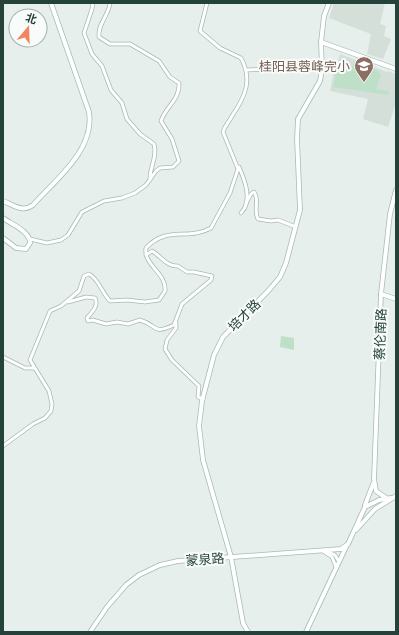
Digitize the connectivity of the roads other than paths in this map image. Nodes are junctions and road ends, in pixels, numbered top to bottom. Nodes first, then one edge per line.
1 (51, 3) edge
2 (93, 3) edge
3 (110, 3) edge
4 (207, 3) edge
5 (329, 3) edge
6 (321, 42) junction
7 (293, 69) dead end
8 (396, 69) edge
9 (246, 70) junction
10 (237, 164) junction
11 (150, 181) junction
12 (396, 190) edge
13 (3, 201) edge
14 (246, 203) junction
15 (241, 213) dead end
16 (3, 218) edge
17 (296, 226) junction
18 (3, 238) edge
19 (30, 239) junction
20 (146, 255) junction
21 (381, 294) junction
22 (396, 299) edge
23 (67, 302) junction
24 (176, 323) junction
25 (3, 357) edge
26 (34, 368) junction
27 (203, 399) junction
28 (3, 446) edge
29 (374, 480) junction
30 (396, 496) edge
31 (391, 498) junction
32 (364, 508) junction
33 (348, 544) junction
34 (325, 551) junction
35 (231, 558) junction
36 (339, 562) junction
37 (336, 568) junction
38 (90, 632) edge
39 (248, 632) edge
40 (306, 632) edge

1 - 13 street
2 - 11 street
3 - 11 street
4 - 9 street
5 - 6 street, 培才路
6 - 8 street
6 - 17 street, 培才路
7 - 9 street
9 - 10 street
10 - 14 street
10 - 20 street
11 - 19 street
12 - 21 street, 蔡伦南路
14 - 15 street
14 - 17 street
16 - 19 street
17 - 27 street, 培才路
18 - 19 street
20 - 23 street
20 - 24 street
21 - 22 street
21 - 29 street, 蔡伦南路
23 - 24 street
23 - 26 street
24 - 27 street
25 - 26 street
26 - 28 street
27 - 35 street, 培才路
29 - 31 street
29 - 32 street, 蔡伦南路
30 - 31 street
31 - 32 street
31 - 33 street
32 - 33 street, 蔡伦南路
33 - 34 street, 蒙泉路
33 - 36 street
34 - 35 street, 蒙泉路
34 - 36 street
34 - 37 street
35 - 38 street, 蒙泉路
35 - 39 street, 培才路
36 - 37 street
37 - 40 street

